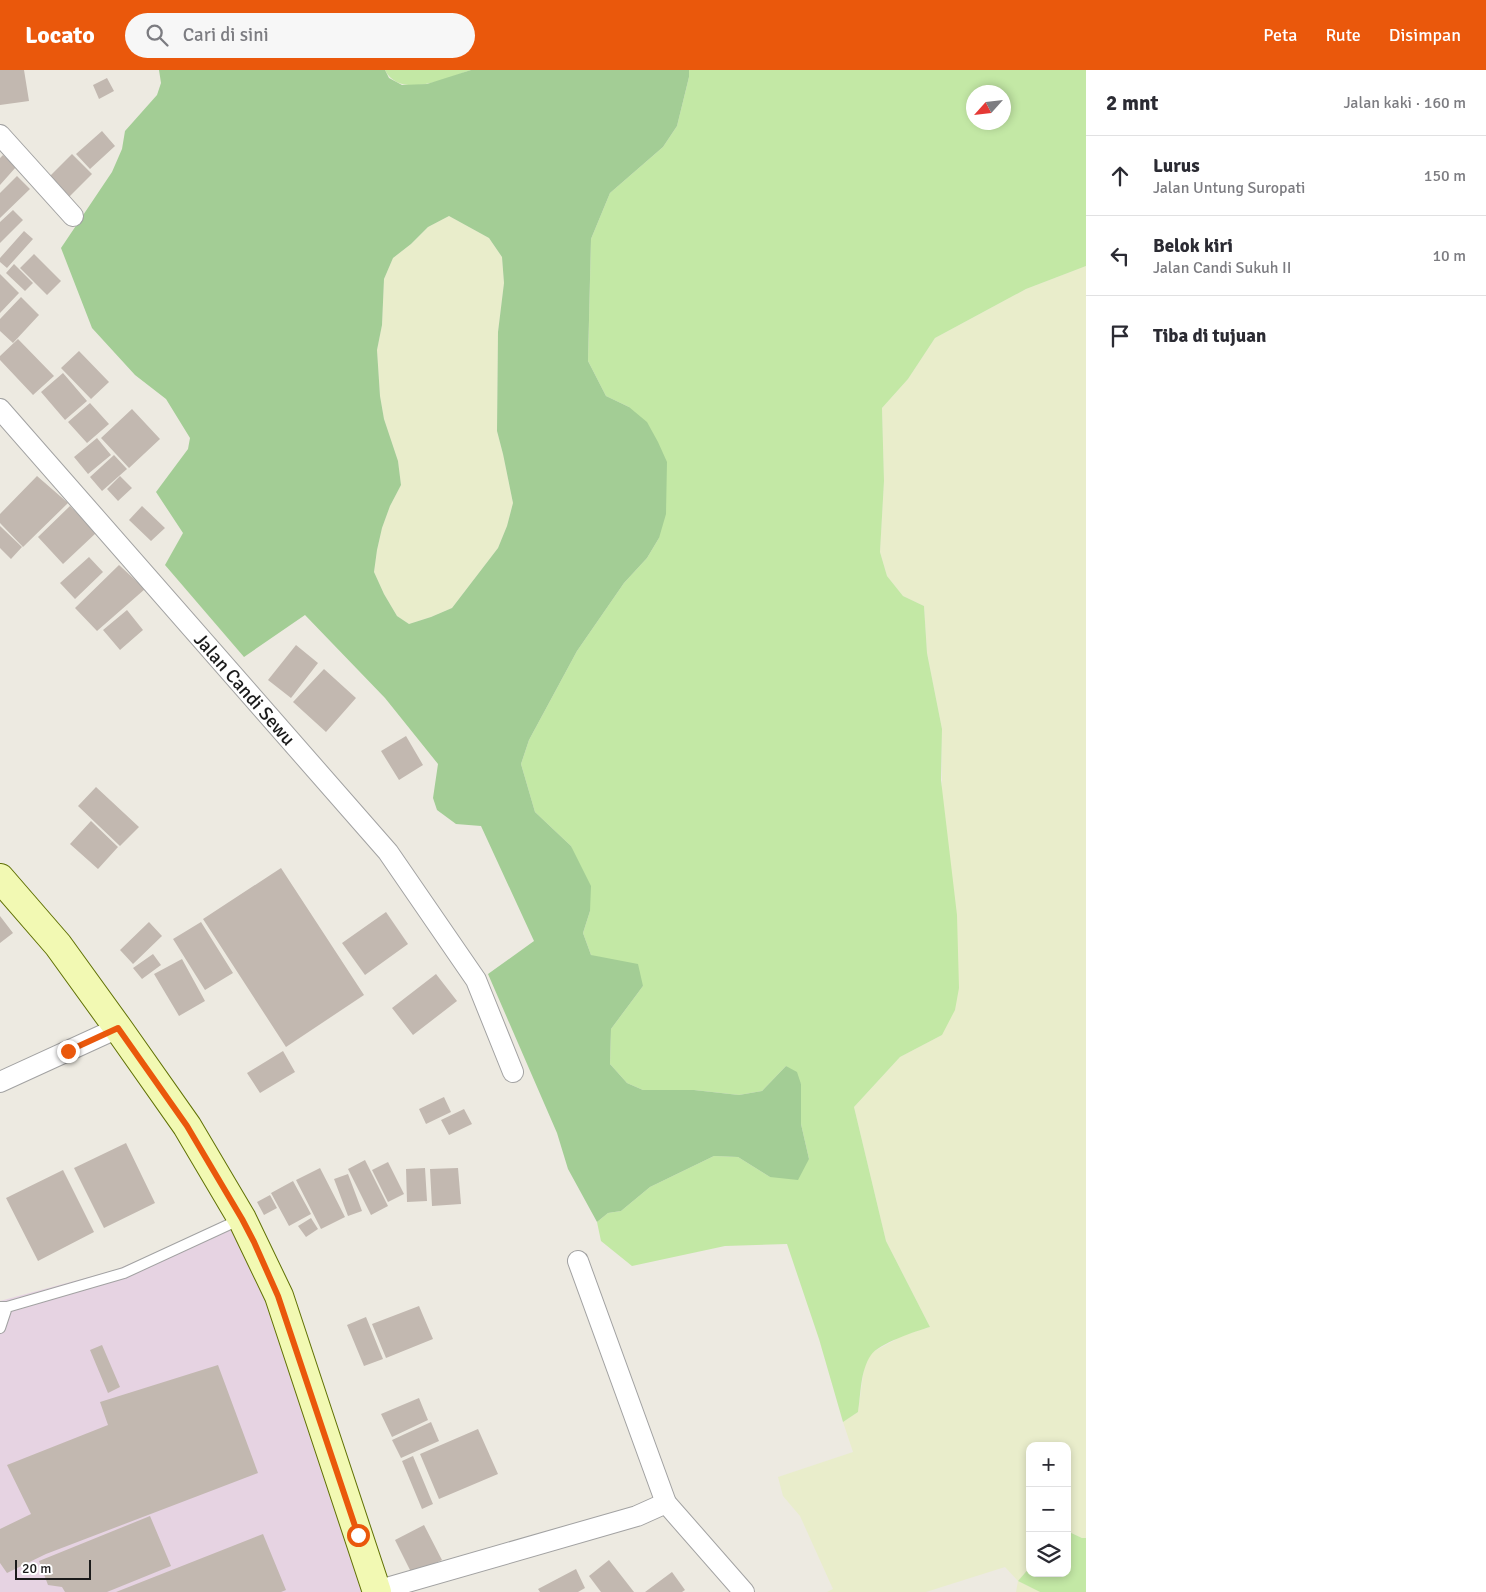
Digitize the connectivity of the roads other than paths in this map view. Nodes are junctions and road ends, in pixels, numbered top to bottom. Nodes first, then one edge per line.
1 (0, 135) edge
2 (73, 216) dead end
3 (0, 409) edge
4 (0, 878) edge
5 (118, 1028) junction
6 (513, 1072) dead end
7 (0, 1082) edge
8 (242, 1219) junction
9 (578, 1261) dead end
10 (3, 1307) edge
11 (0, 1328) edge
12 (666, 1503) junction
13 (376, 1591) edge
14 (744, 1592) edge

1 - 2 street
3 - 6 street, Jalan Candi Sewu
4 - 5 main road
5 - 7 street
5 - 8 main road
8 - 10 lane
8 - 13 main road
9 - 12 street
10 - 11 lane
12 - 13 street
12 - 14 street

